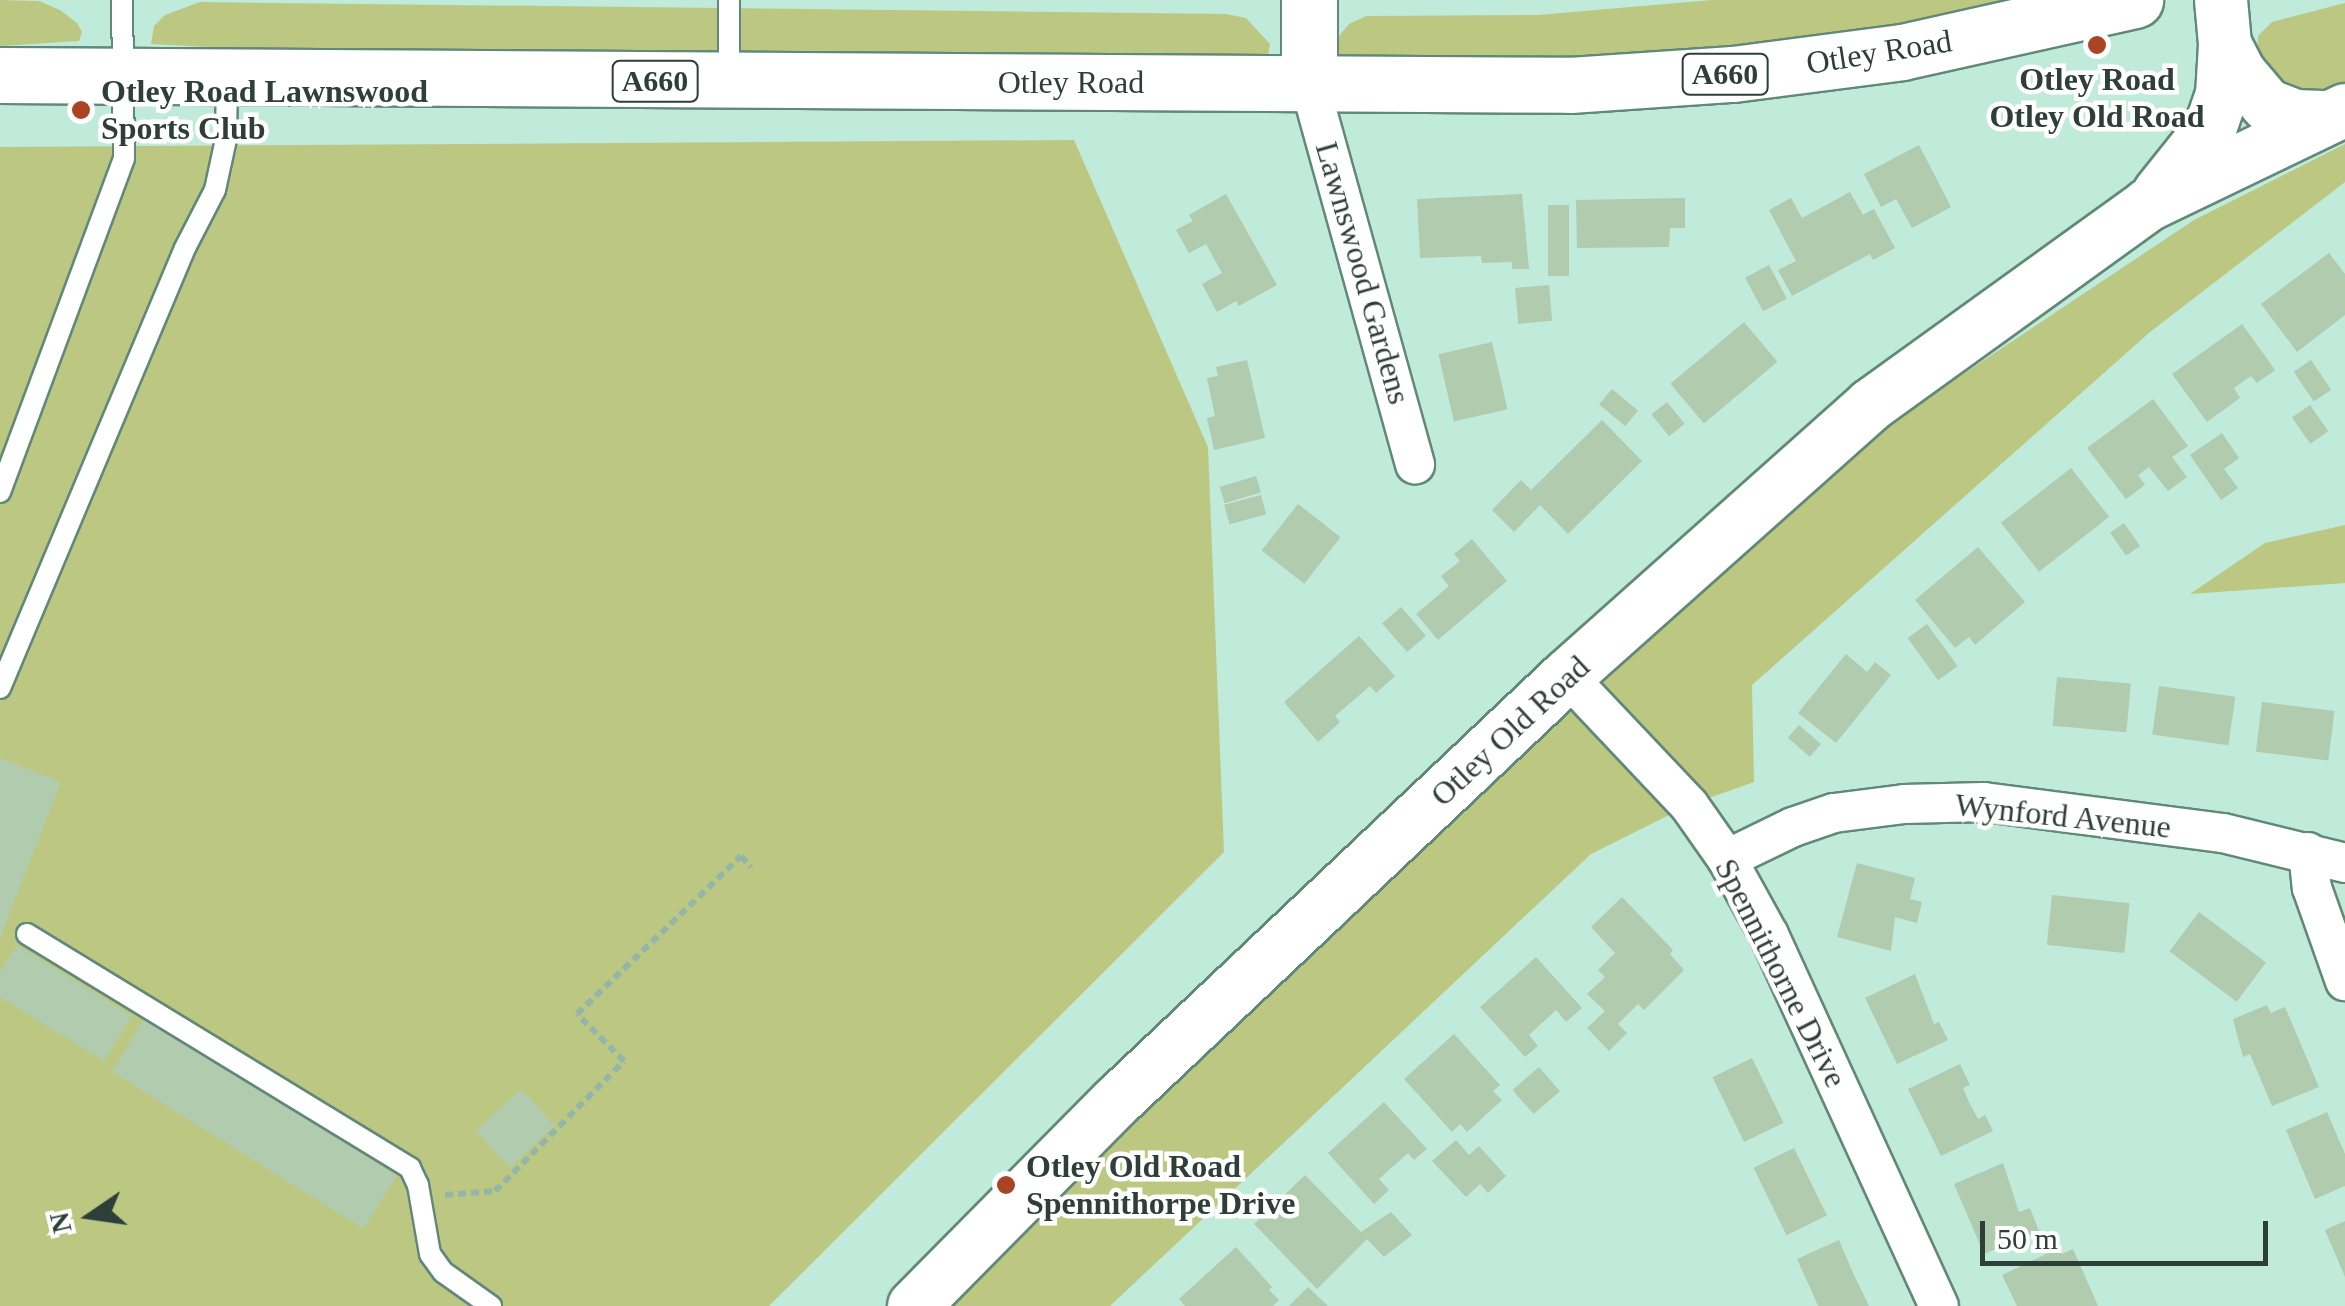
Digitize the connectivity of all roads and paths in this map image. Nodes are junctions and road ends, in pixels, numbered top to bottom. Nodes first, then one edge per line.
1 (122, 0) edge
2 (729, 0) edge
3 (1309, 0) edge
4 (2135, 0) edge
5 (2223, 22) edge
6 (122, 73) junction
7 (0, 74) edge
8 (227, 74) junction
9 (729, 82) junction
10 (1310, 82) junction
11 (2338, 114) edge
12 (2148, 205) junction
13 (1415, 466) dead end
14 (0, 492) edge
15 (1567, 676) junction
16 (0, 688) edge
17 (2308, 852) junction
18 (1727, 859) junction
19 (2345, 863) edge
20 (750, 866) dead end
21 (27, 934) dead end
22 (2345, 981) edge
23 (419, 1197) junction
24 (491, 1306) edge
25 (914, 1306) edge
26 (1939, 1306) edge

1 - 6 lane
2 - 9 lane
3 - 10 highway
4 - 10 highway, Otley Road / A660
5 - 11 street
5 - 12 street, Otley Old Road
6 - 7 highway, Otley Road / A660
6 - 8 highway, Otley Road / A660
6 - 14 lane
8 - 9 highway, Otley Road / A660
8 - 16 lane
9 - 10 highway, Otley Road / A660
10 - 13 street, Lawnswood Gardens
11 - 12 street, Otley Old Road
12 - 15 street, Otley Old Road
15 - 18 street, Spennithorne Drive
15 - 25 street, Otley Old Road
17 - 18 street, Wynford Avenue
17 - 19 street, Wynford Avenue
17 - 22 street
18 - 26 street, Spennithorne Drive
20 - 23 path
21 - 23 lane
23 - 24 lane

